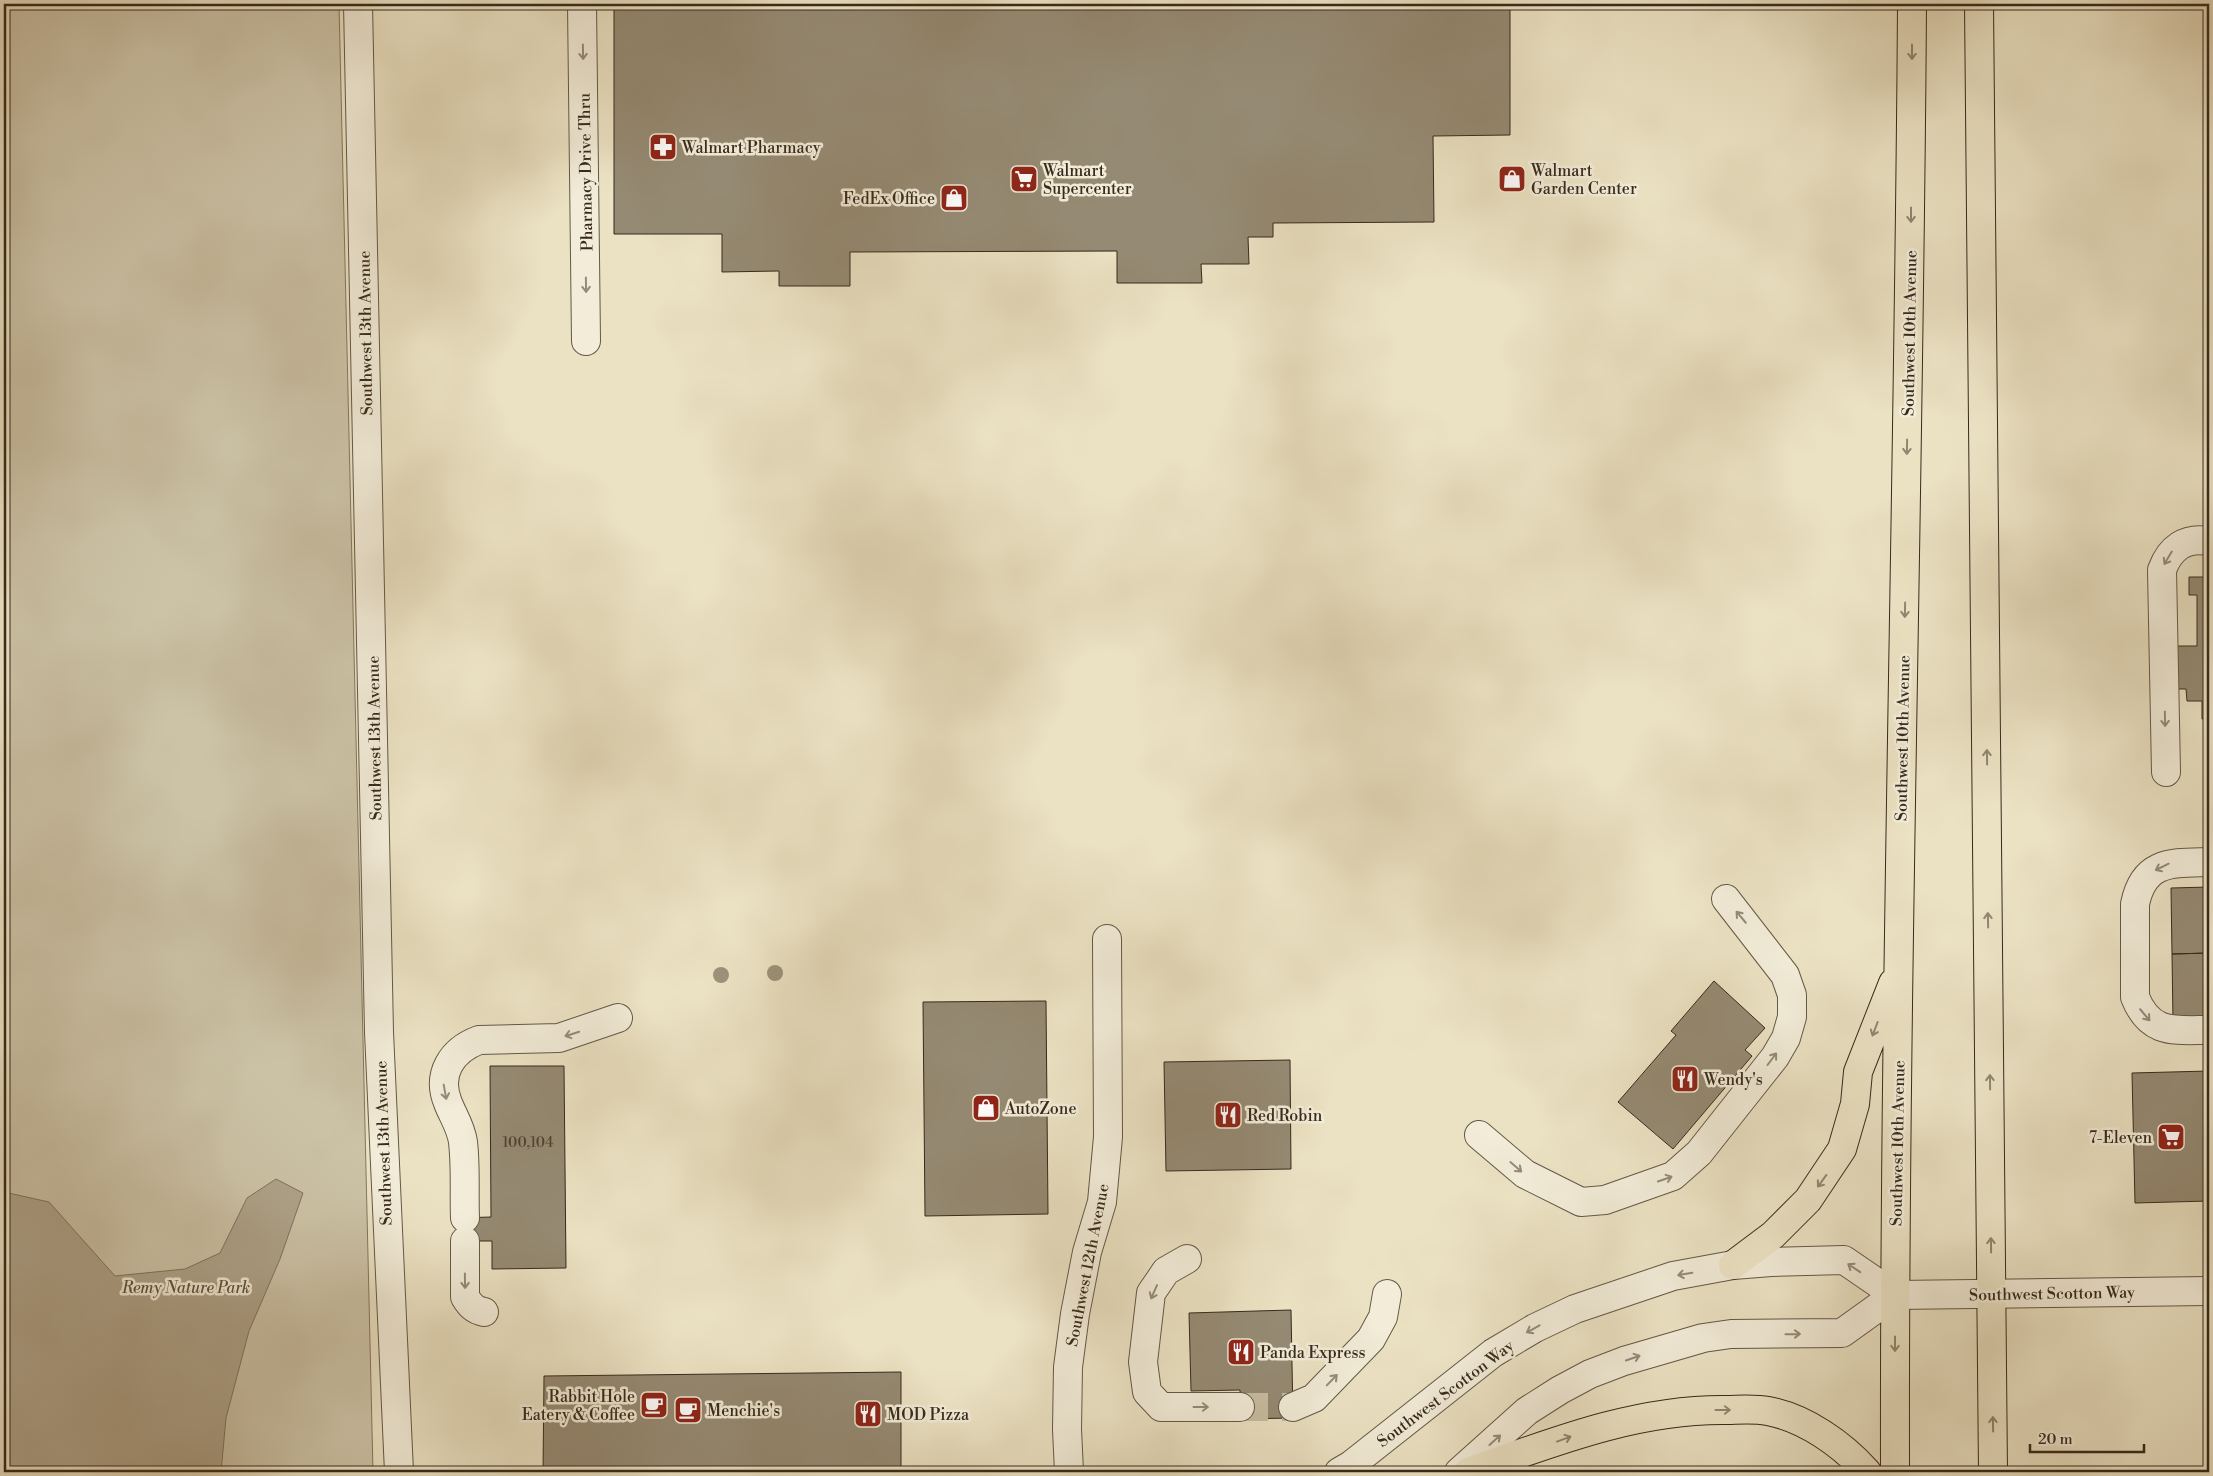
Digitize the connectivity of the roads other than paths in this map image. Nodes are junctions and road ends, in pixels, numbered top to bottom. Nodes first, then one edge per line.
1 (358, 4) edge
2 (582, 4) edge
3 (1912, 4) edge
4 (1978, 4) edge
5 (586, 341) dead end
6 (2209, 541) edge
7 (2166, 772) dead end
8 (2209, 862) edge
9 (1726, 899) dead end
10 (1107, 938) dead end
11 (1899, 968) junction
12 (618, 1018) dead end
13 (2209, 1030) edge
14 (1479, 1135) dead end
15 (1187, 1259) dead end
16 (1733, 1265) junction
17 (2209, 1291) edge
18 (1992, 1293) junction
19 (1387, 1294) dead end
20 (1895, 1295) junction
21 (484, 1312) dead end
22 (1240, 1407) tunnel mouth
23 (1293, 1407) tunnel mouth
24 (399, 1472) edge
25 (1069, 1472) edge
26 (1339, 1472) edge
27 (1458, 1472) edge
28 (1468, 1472) edge
29 (1867, 1472) edge
30 (1895, 1472) edge
31 (1993, 1472) edge

1 - 24 street, Southwest 13th Avenue
2 -> 5 street, Pharmacy Drive Thru
3 -> 11 highway, Southwest 10th Avenue
18 -> 4 highway
6 -> 7 street
8 -> 13 street
14 -> 9 street
10 - 25 street, Southwest 12th Avenue
11 -> 16 highway
11 - 20 highway, Southwest 10th Avenue
12 -> 21 street
15 -> 22 street
20 -> 16 street, Southwest Scotton Way
16 -> 26 street, Southwest Scotton Way
17 - 18 street, Southwest Scotton Way
18 - 20 street, Southwest Scotton Way
31 -> 18 highway
23 -> 19 street
27 -> 20 street
20 -> 30 highway, Southwest 10th Avenue
28 -> 29 highway

